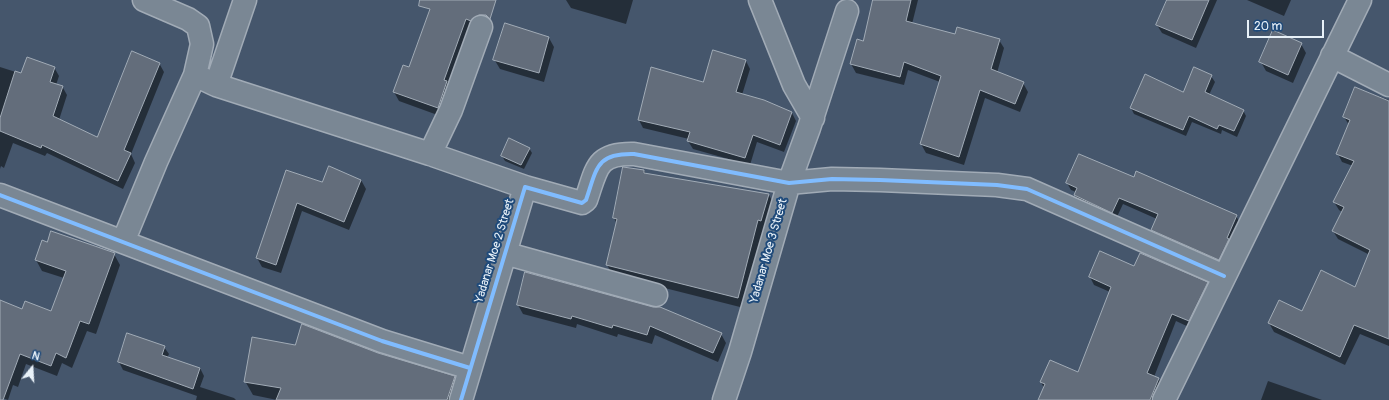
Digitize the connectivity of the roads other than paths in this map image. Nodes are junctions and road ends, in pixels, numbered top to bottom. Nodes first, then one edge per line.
1 (144, 0) edge
2 (245, 0) edge
3 (760, 0) edge
4 (1360, 0) edge
5 (847, 11) dead end
6 (481, 27) dead end
7 (1332, 56) junction
8 (195, 75) junction
9 (216, 85) junction
10 (1389, 85) edge
11 (813, 118) junction
12 (430, 154) junction
13 (789, 183) junction
14 (525, 187) junction
15 (0, 195) edge
16 (123, 242) junction
17 (504, 253) junction
18 (1224, 276) junction
19 (656, 295) dead end
20 (470, 368) junction
21 (461, 400) edge
22 (724, 400) edge
23 (1164, 400) edge

1 - 8 street
2 - 9 street
3 - 11 street
4 - 7 street
5 - 11 street, Yadanar Moe 3 Street
6 - 12 street
7 - 10 street
7 - 18 street
8 - 9 street
8 - 16 street
9 - 12 street
11 - 13 street, Yadanar Moe 3 Street
12 - 14 street
13 - 14 street, Yadanar Moe 2 Street
13 - 18 street
13 - 22 street, Yadanar Moe 3 Street
14 - 17 street, Yadanar Moe 2 Street
15 - 16 street
16 - 20 street
17 - 19 street
17 - 20 street, Yadanar Moe 2 Street
18 - 23 street
20 - 21 street, Yadanar Moe 2 Street

